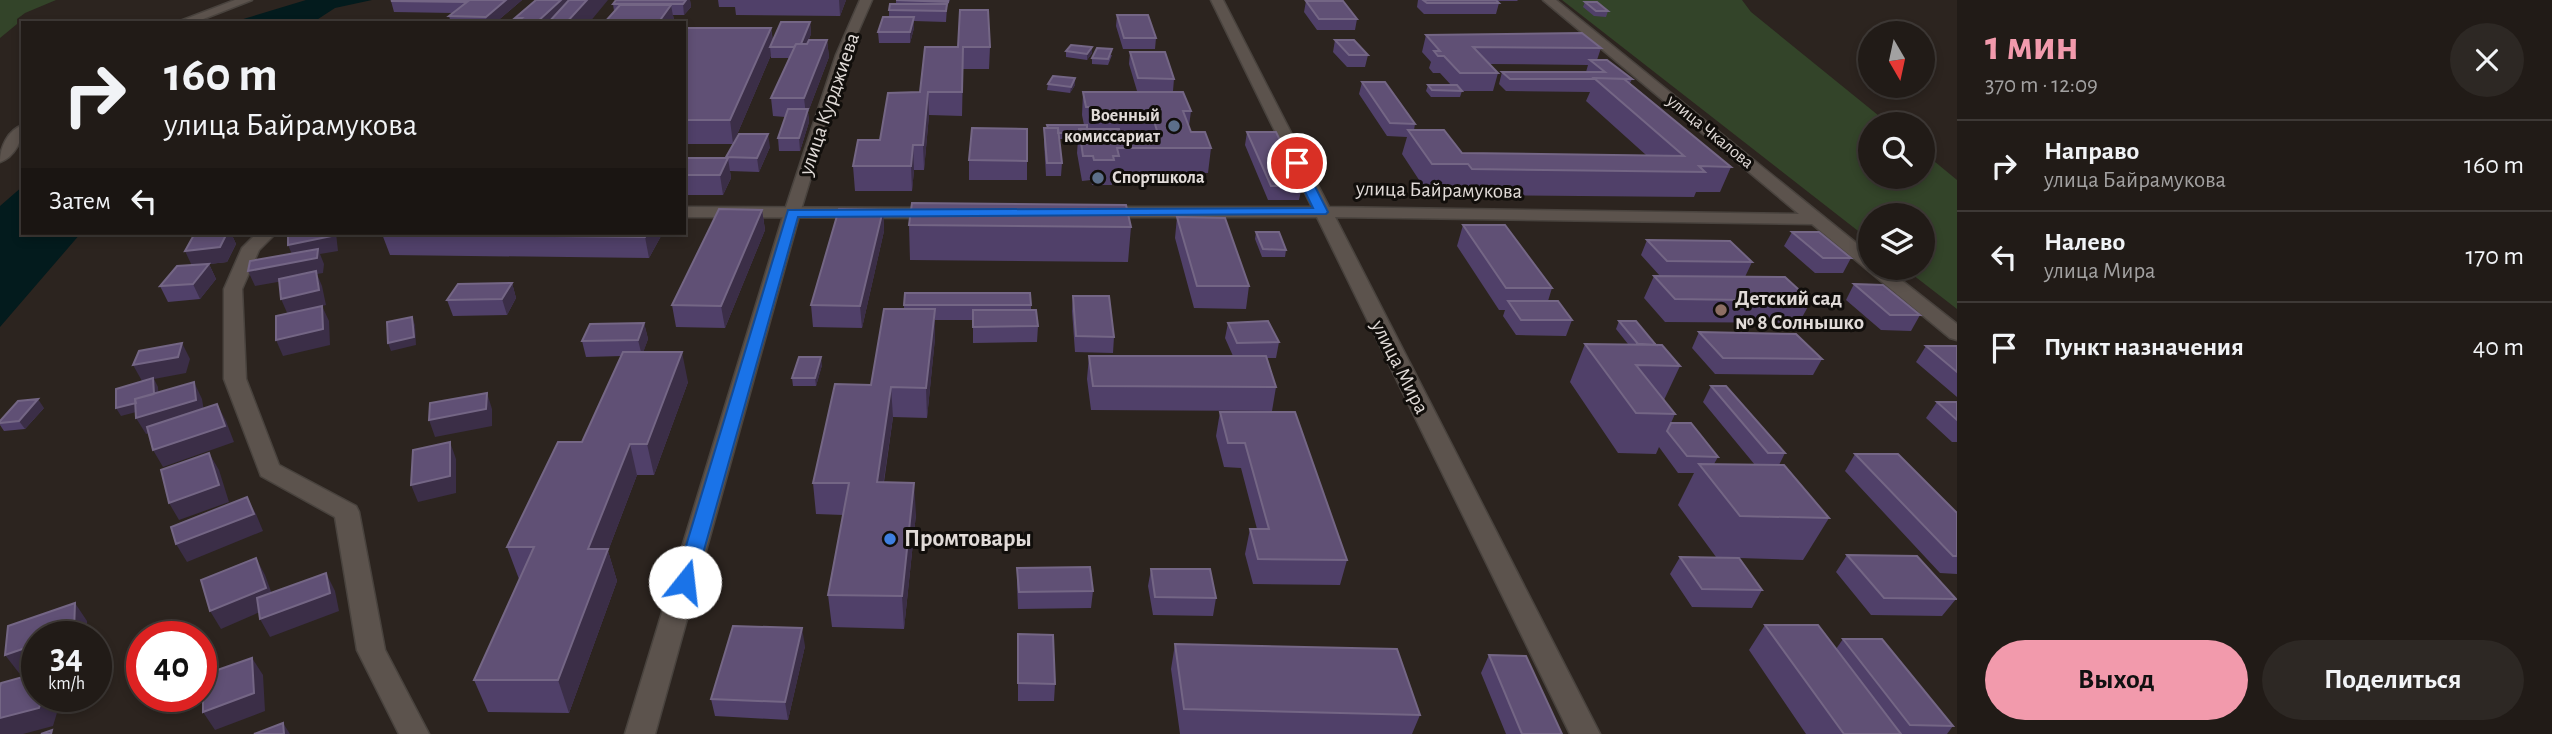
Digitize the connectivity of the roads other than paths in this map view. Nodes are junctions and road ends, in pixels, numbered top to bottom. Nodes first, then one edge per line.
1 (246, 0) edge
2 (866, 0) edge
3 (1217, 0) edge
4 (1549, 0) edge
5 (187, 21) edge
6 (21, 131) edge
7 (0, 157) edge
8 (686, 212) edge
9 (1086, 212) edge
10 (1321, 212) junction
11 (792, 213) junction
12 (956, 213) edge
13 (1815, 219) junction
14 (265, 235) edge
15 (1858, 254) edge
16 (1890, 280) edge
17 (1957, 334) edge
18 (414, 734) edge
19 (640, 734) edge
20 (1584, 734) edge

1 - 5 street
2 - 11 street, улица Курджиева
3 - 10 street, улица Мира
4 - 13 street, улица Чкалова
6 - 7 street
8 - 11 street
9 - 10 street, улица Байрамукова
10 - 13 street, улица Байрамукова
10 - 20 street, улица Мира
11 - 12 street
11 - 19 street, улица Курджиева
13 - 15 street, улица Чкалова
14 - 18 street
16 - 17 street

